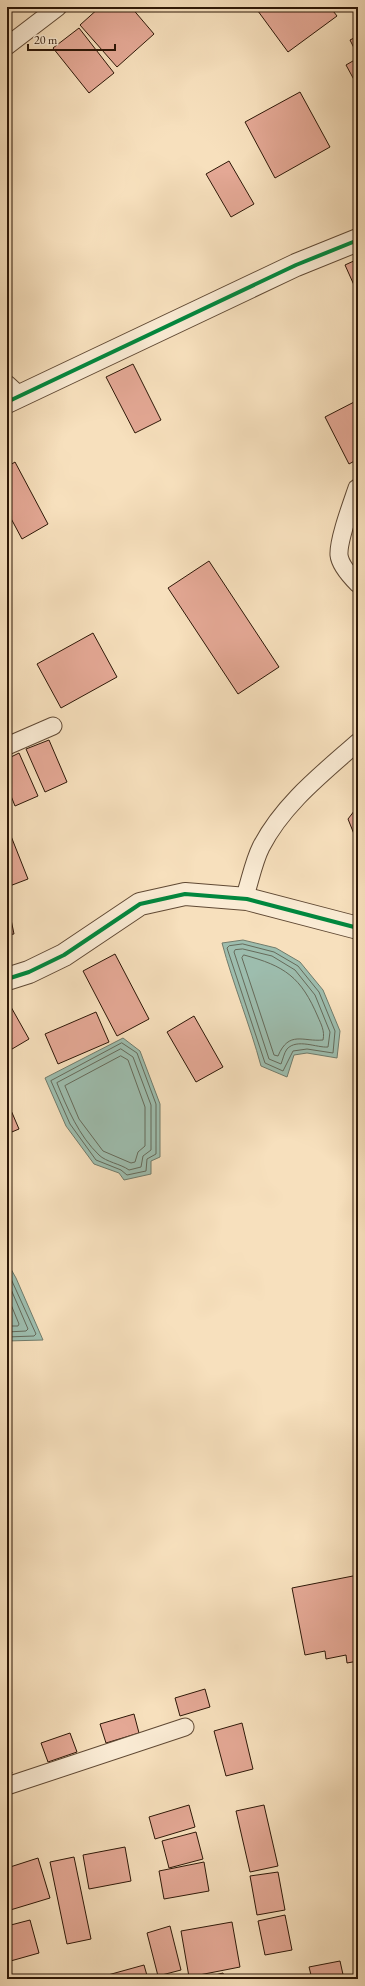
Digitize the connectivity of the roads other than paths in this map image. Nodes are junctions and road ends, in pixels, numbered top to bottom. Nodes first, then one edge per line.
1 (58, 7) edge
2 (7, 46) edge
3 (358, 240) edge
4 (11, 393) edge
5 (357, 488) edge
6 (358, 584) edge
7 (53, 726) dead end
8 (358, 742) edge
9 (7, 746) edge
10 (244, 899) junction
11 (358, 928) edge
12 (7, 979) edge
13 (185, 1727) dead end
14 (7, 1786) edge

1 - 2 lane
3 - 4 street
5 - 6 lane
7 - 9 lane
8 - 10 lane
10 - 11 street
10 - 12 street
13 - 14 lane

